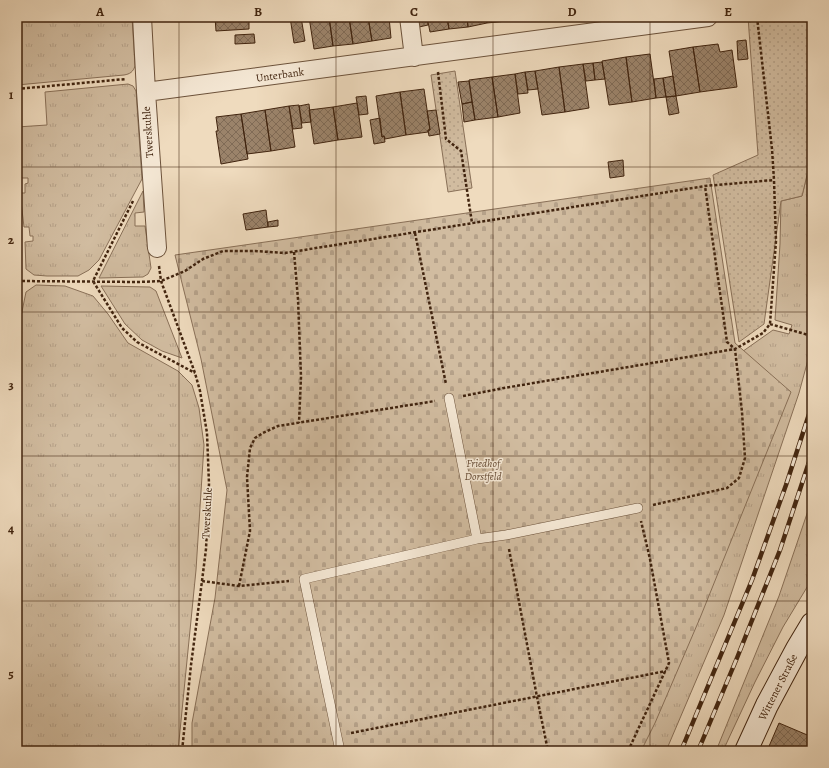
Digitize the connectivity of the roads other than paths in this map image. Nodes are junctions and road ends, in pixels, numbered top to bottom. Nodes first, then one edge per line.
1 (142, 17) edge
2 (409, 17) edge
3 (708, 17) edge
4 (654, 20) edge
5 (414, 57) junction
6 (145, 85) junction
7 (157, 248) dead end
8 (449, 398) road end
9 (638, 508) road end
10 (476, 540) junction
11 (812, 624) edge
12 (340, 751) edge
13 (746, 751) edge

1 - 6 street, Twerskuhle
2 - 5 street
3 - 4 street, Unterbank
4 - 5 street, Unterbank
5 - 6 street, Unterbank
6 - 7 street, Twerskuhle
8 - 10 lane
9 - 10 lane
10 - 12 lane
11 - 13 main road, Wittener Straße

